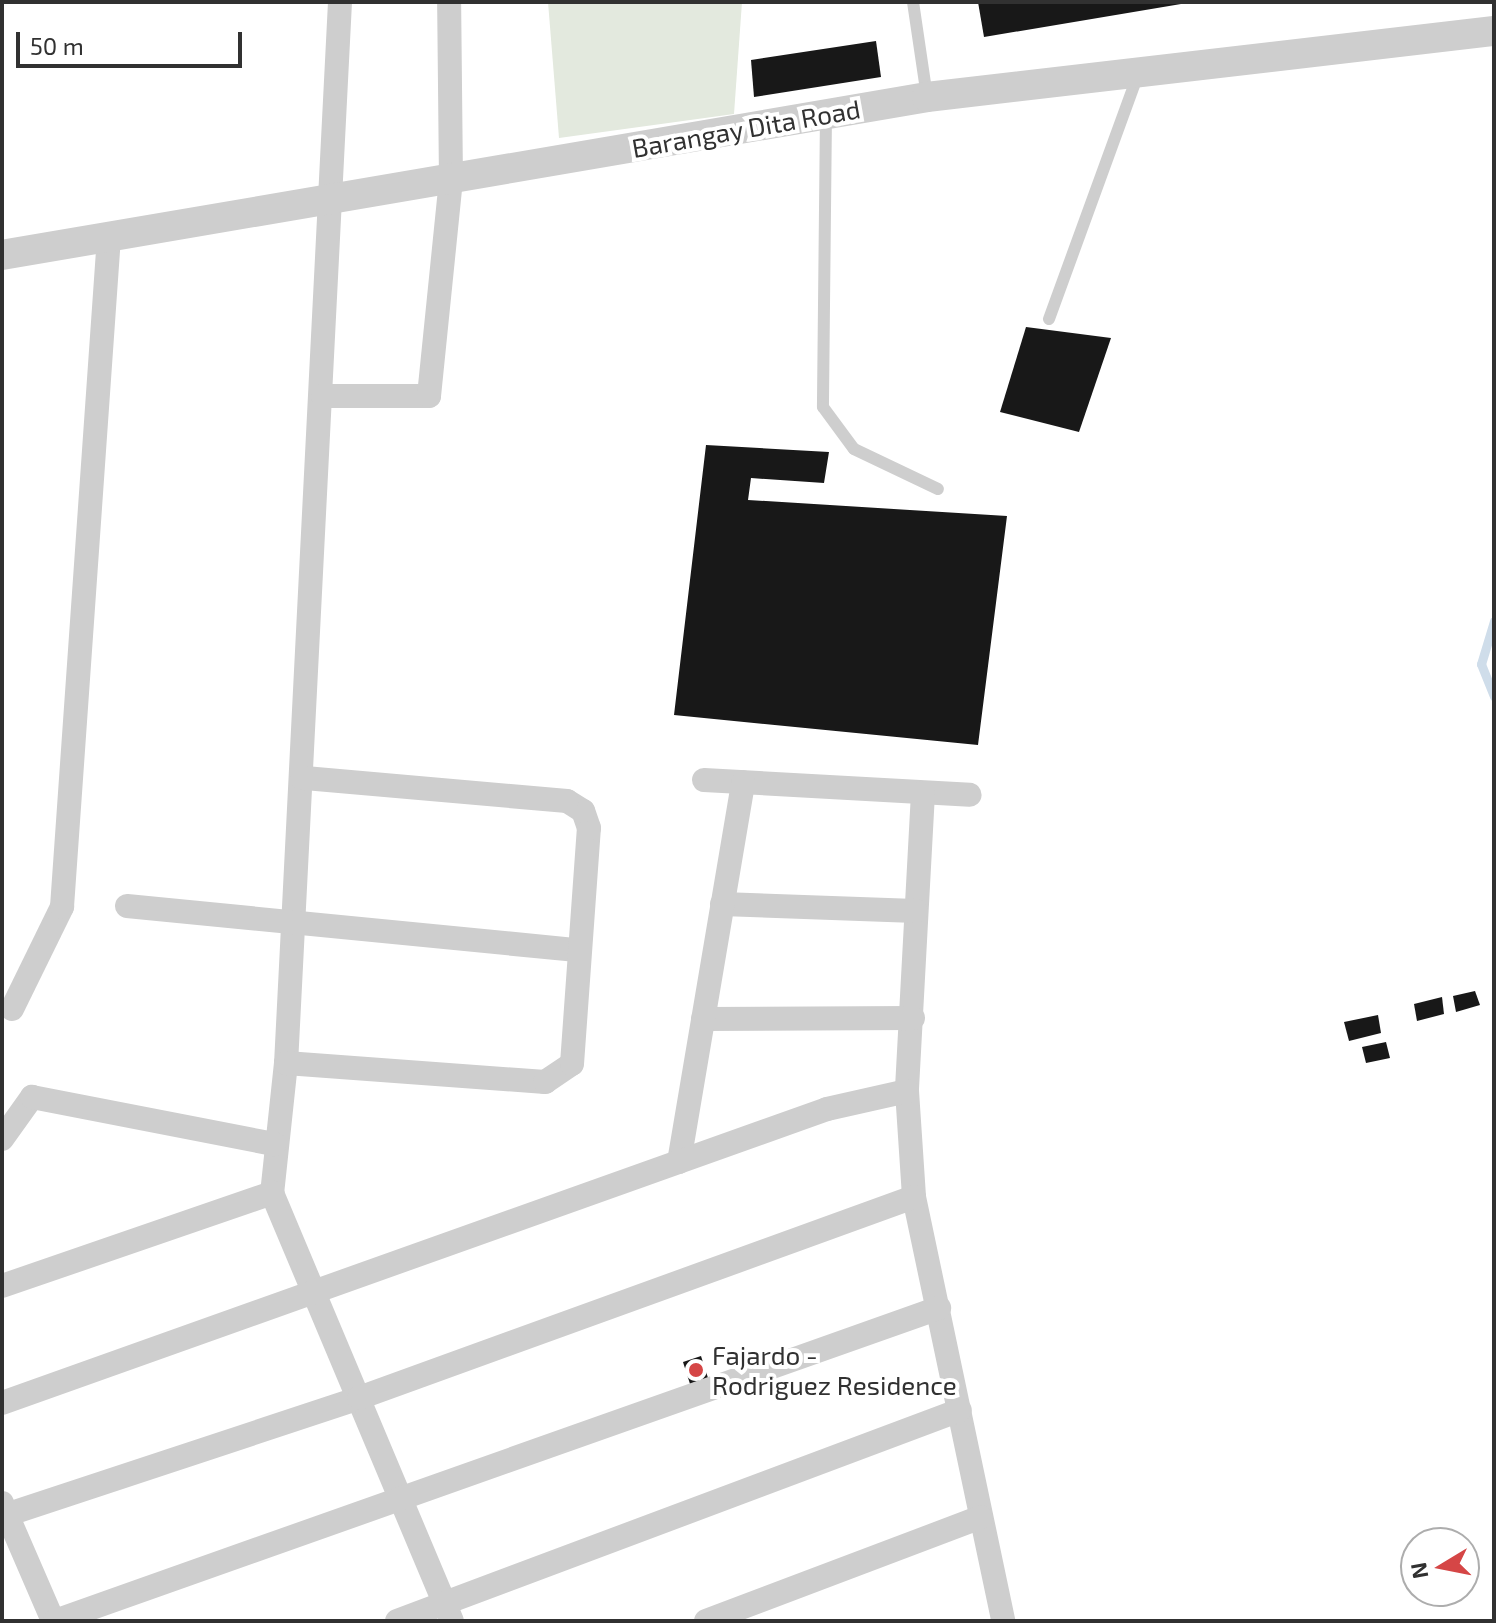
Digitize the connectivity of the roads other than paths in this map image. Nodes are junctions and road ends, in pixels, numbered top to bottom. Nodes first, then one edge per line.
1 (340, 2) edge
2 (449, 2) edge
3 (913, 2) edge
4 (1494, 31) edge
5 (1140, 72) junction
6 (927, 97) junction
7 (826, 114) junction
8 (451, 181) junction
9 (331, 199) junction
10 (109, 237) junction
11 (2, 255) edge
12 (1049, 319) dead end
13 (323, 396) junction
14 (938, 489) dead end
15 (302, 778) junction
16 (704, 780) dead end
17 (743, 782) junction
18 (923, 793) junction
19 (970, 795) dead end
20 (722, 904) junction
21 (127, 906) dead end
22 (916, 911) junction
23 (291, 923) junction
24 (577, 950) junction
25 (12, 1009) dead end
26 (913, 1018) junction
27 (703, 1019) junction
28 (286, 1063) junction
29 (907, 1091) junction
30 (2, 1139) edge
31 (274, 1144) junction
32 (679, 1162) junction
33 (272, 1193) junction
34 (914, 1197) junction
35 (2, 1286) edge
36 (315, 1292) junction
37 (939, 1308) junction
38 (359, 1398) junction
39 (2, 1403) edge
40 (960, 1410) junction
41 (399, 1496) junction
42 (4, 1509) edge
43 (981, 1517) junction
44 (448, 1613) edge
45 (54, 1621) edge
46 (397, 1621) edge
47 (706, 1621) edge
48 (1003, 1621) edge

1 - 9 street
2 - 8 street
3 - 6 lane
4 - 5 street, Barangay Dita Road
5 - 6 street, Barangay Dita Road
5 - 12 lane
6 - 7 street, Barangay Dita Road
7 - 8 street, Barangay Dita Road
7 - 14 lane
8 - 9 street, Barangay Dita Road
8 - 13 street
9 - 10 street, Barangay Dita Road
9 - 13 street
10 - 11 street, Barangay Dita Road
10 - 25 street
13 - 15 street
15 - 23 street
15 - 24 street
16 - 17 street
17 - 18 street
17 - 20 street
18 - 19 street
18 - 22 street
20 - 22 street
20 - 27 street
21 - 23 street
22 - 26 street
23 - 24 street
23 - 28 street
24 - 28 street
26 - 27 street
26 - 29 street
27 - 32 street
28 - 31 street
29 - 32 street
29 - 34 street
30 - 31 street
31 - 33 street
32 - 36 street
33 - 35 street
33 - 36 street
34 - 37 street
34 - 38 street
36 - 38 street
36 - 39 street
37 - 40 street
37 - 41 street
38 - 41 street
38 - 42 street
40 - 43 street
40 - 44 street
41 - 44 street
41 - 45 street
42 - 45 street
43 - 47 street
43 - 48 street
44 - 46 street

